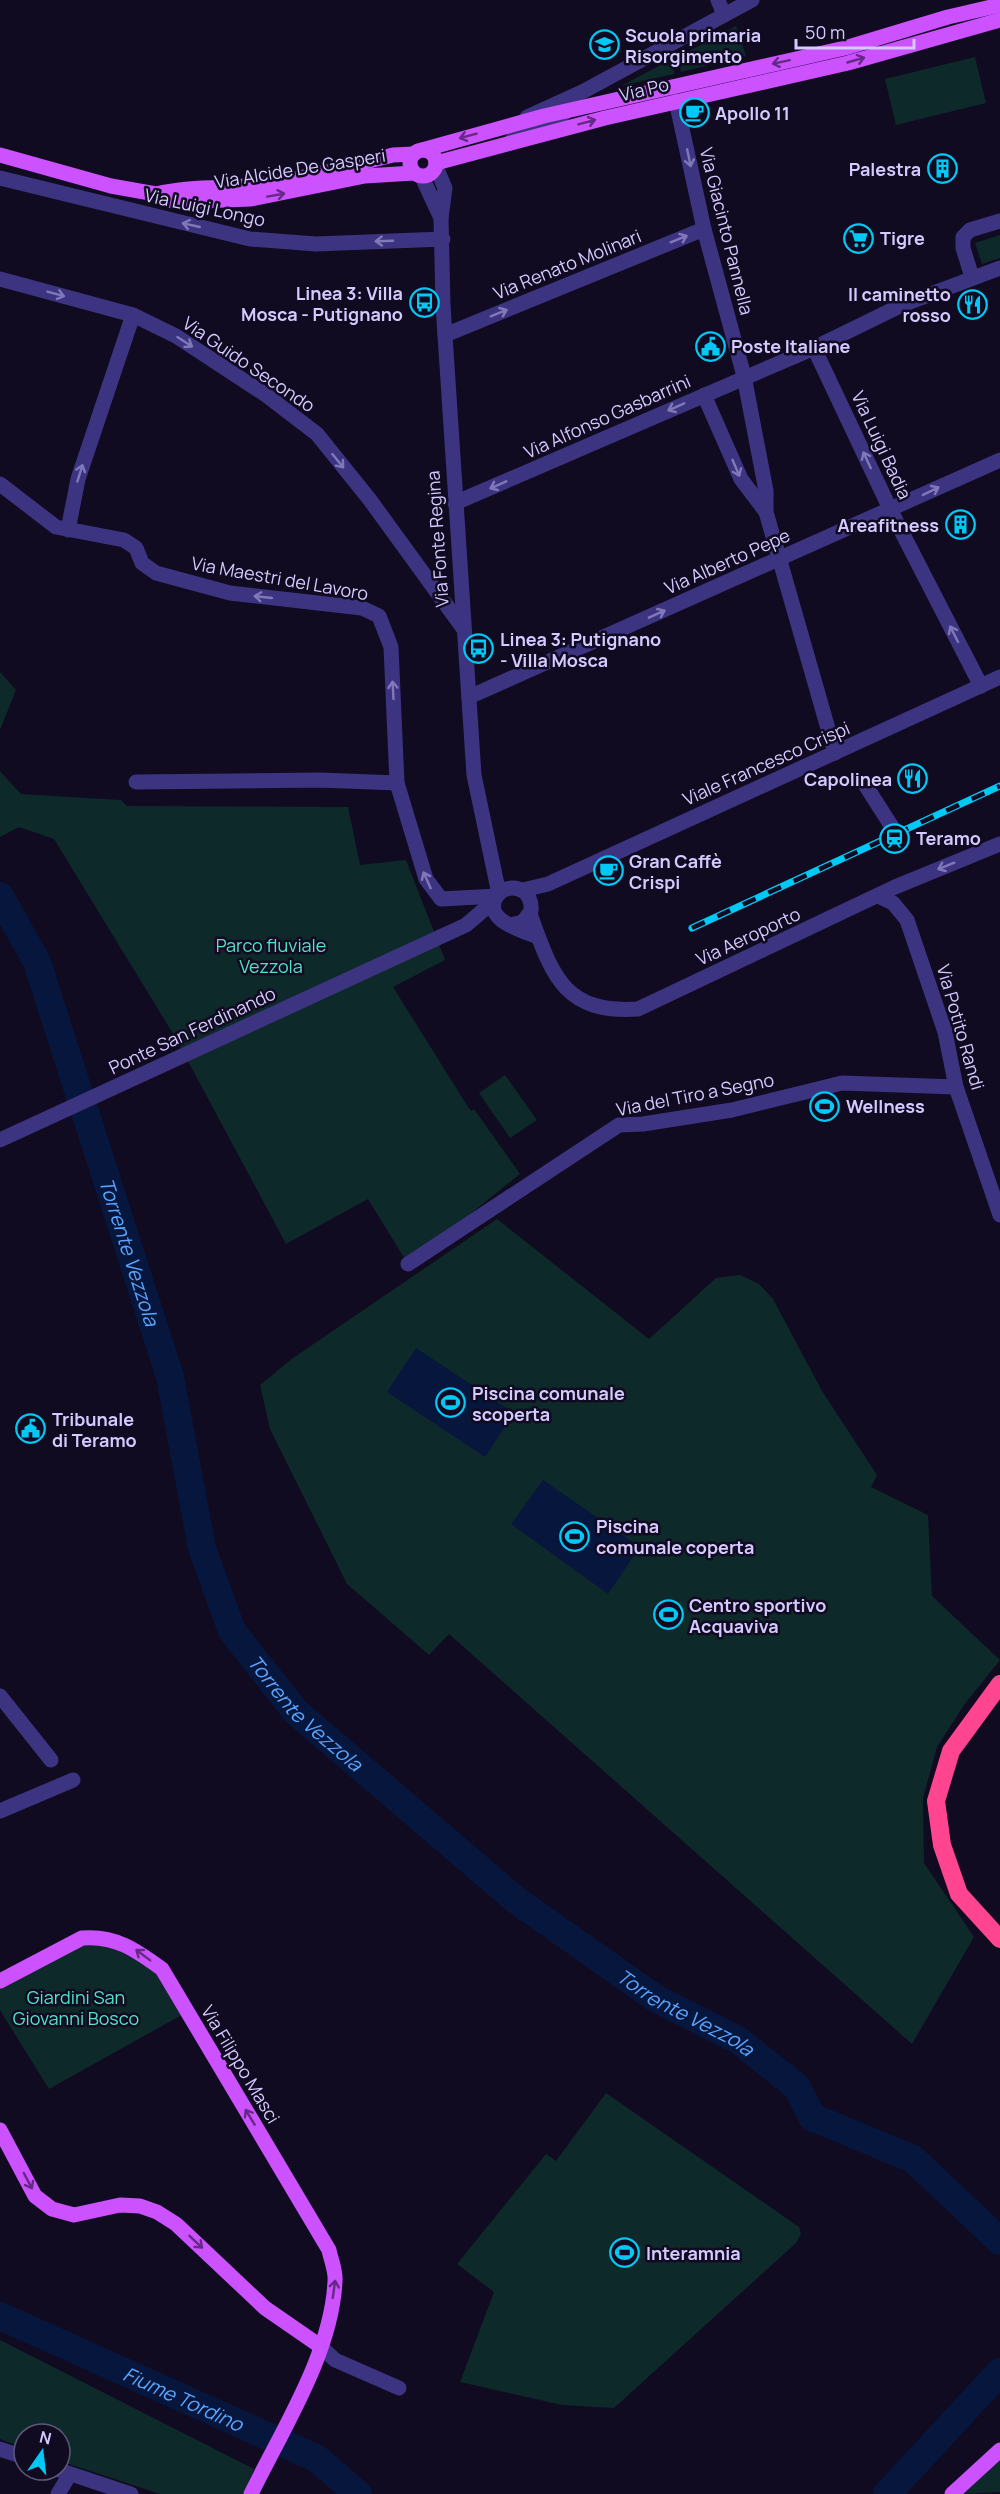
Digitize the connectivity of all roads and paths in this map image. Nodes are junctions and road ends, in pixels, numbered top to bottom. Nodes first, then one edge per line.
1 (718, 0) edge
2 (752, 0) edge
3 (1000, 5) edge
4 (1000, 13) edge
5 (724, 15) junction
6 (1000, 21) edge
7 (950, 33) junction
8 (584, 91) junction
9 (676, 101) junction
10 (566, 112) junction
11 (514, 124) junction
12 (510, 142) junction
13 (418, 152) junction
14 (0, 155) edge
15 (436, 165) junction
16 (418, 175) junction
17 (0, 178) edge
18 (156, 194) junction
19 (441, 218) junction
20 (1000, 221) edge
21 (704, 229) junction
22 (443, 239) junction
23 (1000, 268) edge
24 (972, 278) junction
25 (0, 279) edge
26 (133, 315) junction
27 (445, 335) junction
28 (814, 348) junction
29 (744, 376) junction
30 (704, 394) junction
31 (1000, 460) edge
32 (0, 484) edge
33 (455, 503) junction
34 (891, 511) junction
35 (766, 512) junction
36 (68, 530) junction
37 (781, 558) junction
38 (464, 628) junction
39 (1000, 677) edge
40 (981, 687) junction
41 (469, 697) junction
42 (835, 753) junction
43 (136, 782) dead end
44 (397, 783) junction
45 (864, 783) dead end
46 (894, 831) dead end
47 (1000, 844) edge
48 (548, 884) junction
49 (505, 893) junction
50 (878, 896) junction
51 (531, 909) junction
52 (505, 923) junction
53 (466, 926) junction
54 (538, 938) junction
55 (956, 1086) junction
56 (0, 1140) edge
57 (1000, 1211) edge
58 (408, 1264) dead end
59 (1000, 1684) edge
60 (0, 1696) edge
61 (51, 1760) dead end
62 (73, 1780) dead end
63 (0, 1811) edge
64 (1000, 1939) edge
65 (0, 1982) edge
66 (0, 2130) edge
67 (320, 2346) junction
68 (399, 2388) dead end
69 (1000, 2450) edge
70 (72, 2475) edge
71 (131, 2494) edge
72 (251, 2494) edge
73 (952, 2494) edge

1 - 5 street
2 - 5 street
3 -> 10 main road, Via Po
4 - 7 main road
5 - 8 street
6 - 7 main road, Via Po
9 -> 7 main road, Via Po
8 - 10 street
8 - 11 street
12 -> 9 main road, Via Po
9 -> 21 street, Via Giacinto Pannella
10 - 11 main road, Via Po
10 - 12 street
11 -> 13 main road, Via Alcide De Gasperi
12 - 15 main road, Via Po
13 - 15 main road
13 - 16 main road
13 - 18 main road, Via Alcide De Gasperi
14 - 18 main road, Via Alcide De Gasperi
15 - 16 main road
15 - 19 street, Via Fonte Regina
18 -> 16 main road, Via Alcide De Gasperi
16 - 19 street, Via Fonte Regina
22 -> 17 street, Via Luigi Longo
19 - 22 street, Via Fonte Regina
20 - 24 street
27 -> 21 street, Via Renato Molinari
21 - 29 street, Via Giacinto Pannella
22 - 27 street, Via Fonte Regina
23 - 24 street, Via Alfonso Gasbarrini
24 - 28 street, Via Alfonso Gasbarrini
25 -> 26 street, Via Guido Secondo
36 -> 26 street
26 -> 38 street, Via Guido Secondo
27 - 33 street, Via Fonte Regina
28 - 29 street, Via Alfonso Gasbarrini
34 -> 28 street, Via Luigi Badia
29 - 30 street, Via Alfonso Gasbarrini
29 - 35 street, Via Giacinto Pannella
30 -> 33 street, Via Alfonso Gasbarrini
30 -> 35 street, Via Giacinto Pannella
34 -> 31 street, Via Alberto Pepe
32 - 36 street, Via Maestri del Lavoro
33 - 38 street, Via Fonte Regina
34 - 37 street, Via Alberto Pepe
40 -> 34 street, Via Luigi Badia
35 - 37 street, Via Giacinto Pannella
44 -> 36 street, Via Maestri del Lavoro
41 -> 37 street, Via Alberto Pepe
37 - 42 street, Via Giacinto Pannella
38 - 41 street, Via Fonte Regina
39 - 40 street, Viale Francesco Crispi
40 - 42 street, Viale Francesco Crispi
41 - 49 street, Via Fonte Regina
42 - 48 street, Viale Francesco Crispi
43 - 44 street
49 -> 44 street, Via Maestri del Lavoro
45 - 46 street
47 -> 50 street, Via Aeroporto
48 - 49 street, Viale Francesco Crispi
48 - 51 street, Viale Francesco Crispi
49 - 51 street, Via Aeroporto
49 - 52 street
49 - 53 street, Ponte San Ferdinando
50 - 54 street, Via Aeroporto
50 - 55 street, Via Potito Randi
51 - 52 street
51 - 54 street, Via Aeroporto
52 - 53 street, Ponte San Ferdinando
52 - 54 street
53 - 56 street, Ponte San Ferdinando
55 - 57 street, Via Potito Randi
55 - 58 street, Via del Tiro a Segno
59 - 64 highway
60 - 61 street
62 - 63 street
67 -> 65 main road, Via Filippo Masci
66 -> 67 main road
67 - 68 street
67 - 72 main road, Via Filippo Masci
69 - 73 main road
70 - 71 street

